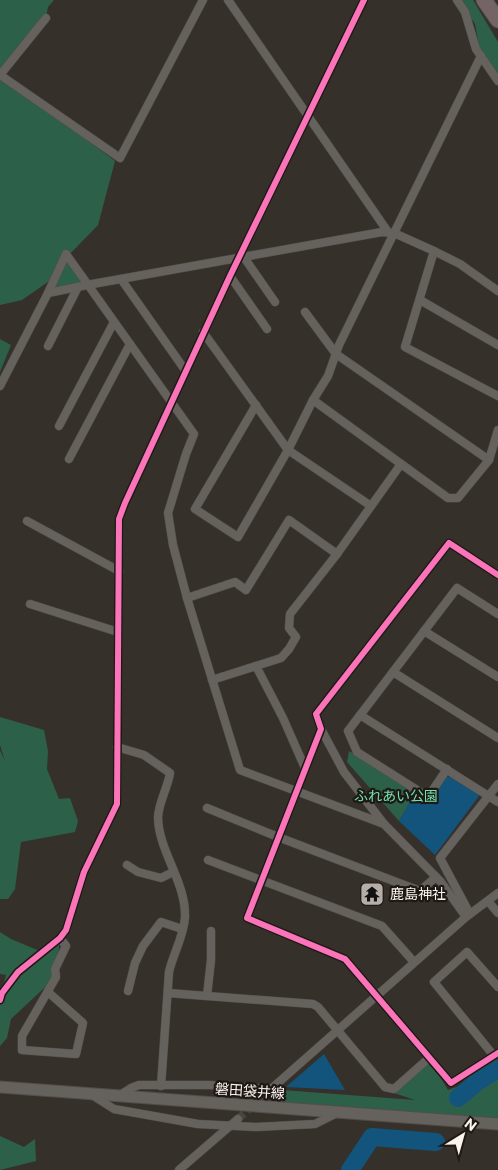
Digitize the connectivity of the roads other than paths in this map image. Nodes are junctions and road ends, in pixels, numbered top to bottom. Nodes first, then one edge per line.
1 (203, 0) edge
2 (228, 0) edge
3 (364, 0) edge
4 (457, 0) edge
5 (484, 0) edge
6 (46, 18) dead end
7 (498, 20) edge
8 (481, 56) junction
9 (498, 81) edge
10 (308, 116) junction
11 (391, 232) junction
12 (434, 251) junction
13 (241, 257) junction
14 (230, 276) junction
15 (120, 279) junction
16 (87, 285) junction
17 (78, 287) junction
18 (498, 291) edge
19 (48, 293) junction
20 (420, 300) junction
21 (275, 302) dead end
22 (305, 312) dead end
23 (114, 322) junction
24 (267, 329) dead end
25 (203, 332) junction
26 (130, 344) junction
27 (498, 345) edge
28 (48, 346) dead end
29 (336, 354) junction
30 (185, 370) junction
31 (0, 386) edge
32 (498, 396) edge
33 (313, 400) junction
34 (170, 401) junction
35 (256, 405) junction
36 (59, 426) dead end
37 (498, 430) edge
38 (288, 450) junction
39 (69, 459) dead end
40 (489, 460) junction
41 (401, 464) junction
42 (370, 506) junction
43 (27, 521) dead end
44 (337, 554) junction
45 (119, 571) junction
46 (498, 575) edge
47 (187, 598) junction
48 (30, 604) dead end
49 (498, 614) edge
50 (424, 630) junction
51 (118, 632) junction
52 (256, 666) junction
53 (393, 672) junction
54 (498, 677) edge
55 (212, 680) junction
56 (360, 715) junction
57 (320, 728) junction
58 (498, 738) edge
59 (117, 748) junction
60 (305, 768) junction
61 (447, 768) junction
62 (498, 784) edge
63 (296, 791) junction
64 (489, 796) junction
65 (498, 802) edge
66 (207, 808) dead end
67 (384, 824) junction
68 (278, 837) junction
69 (208, 860) dead end
70 (127, 865) dead end
71 (173, 872) junction
72 (436, 878) junction
73 (262, 879) junction
74 (498, 893) edge
75 (488, 901) junction
76 (498, 913) edge
77 (468, 916) junction
78 (182, 929) junction
79 (211, 930) dead end
80 (60, 938) junction
81 (414, 962) junction
82 (498, 986) edge
83 (128, 991) dead end
84 (48, 992) junction
85 (168, 993) junction
86 (207, 996) junction
87 (376, 996) junction
88 (0, 1000) edge
89 (338, 1030) junction
90 (496, 1055) edge
91 (430, 1058) junction
92 (161, 1086) junction
93 (0, 1087) edge
94 (92, 1095) junction
95 (118, 1097) junction
96 (339, 1112) junction
97 (238, 1119) tunnel mouth
98 (498, 1124) edge
99 (231, 1125) junction
100 (179, 1170) edge

1 - 6 street
2 - 10 street
3 - 10 street
4 - 8 street
5 - 7 highway
8 - 9 street
8 - 11 street
10 - 11 street
10 - 13 street
11 - 12 street
11 - 13 street
11 - 29 street
12 - 18 street
12 - 20 street
13 - 14 street
13 - 15 street
13 - 21 street
14 - 24 street
14 - 25 street
15 - 16 street
15 - 30 street
16 - 17 street
16 - 19 street
16 - 23 street
17 - 19 street
17 - 28 street
19 - 31 street
20 - 27 street
20 - 32 street
22 - 29 street
23 - 26 street
23 - 36 street
25 - 30 street
25 - 35 street
26 - 34 street
26 - 39 street
29 - 33 street
29 - 40 street
30 - 34 street
33 - 38 street
33 - 41 street
34 - 45 street
34 - 47 street
35 - 38 street
35 - 38 street
37 - 40 street
38 - 42 street
40 - 41 street
41 - 42 street
42 - 44 street
43 - 45 street
44 - 47 street
44 - 52 street
45 - 51 street
46 - 57 street
47 - 55 street
48 - 51 street
49 - 50 street
50 - 53 street
50 - 54 street
51 - 59 street
52 - 55 street
52 - 60 street
53 - 56 street
53 - 58 street
55 - 63 street
56 - 61 street
56 - 61 street
57 - 60 street
57 - 67 street
59 - 71 street
59 - 80 street
60 - 63 street
61 - 64 street
62 - 64 street
63 - 67 street
63 - 68 street
64 - 65 street
64 - 77 street
66 - 68 street
67 - 72 street
68 - 72 street
68 - 73 street
69 - 73 street
70 - 71 street
71 - 78 street
72 - 77 street
73 - 81 street
73 - 87 street
74 - 75 street
75 - 76 street
75 - 77 street
77 - 81 street
78 - 83 street
78 - 85 street
79 - 86 street
80 - 84 street
80 - 88 street
81 - 87 street
82 - 90 street
84 - 84 street
85 - 86 street
85 - 92 street
86 - 89 street
87 - 89 street
87 - 91 street
89 - 91 street
89 - 92 street
90 - 91 street
92 - 95 street
93 - 94 main road, 磐田袋井線
94 - 95 main road, 磐田袋井線
94 - 99 street
95 - 96 main road, 磐田袋井線
96 - 98 main road, 磐田袋井線
96 - 99 street
97 - 99 street
99 - 100 street

